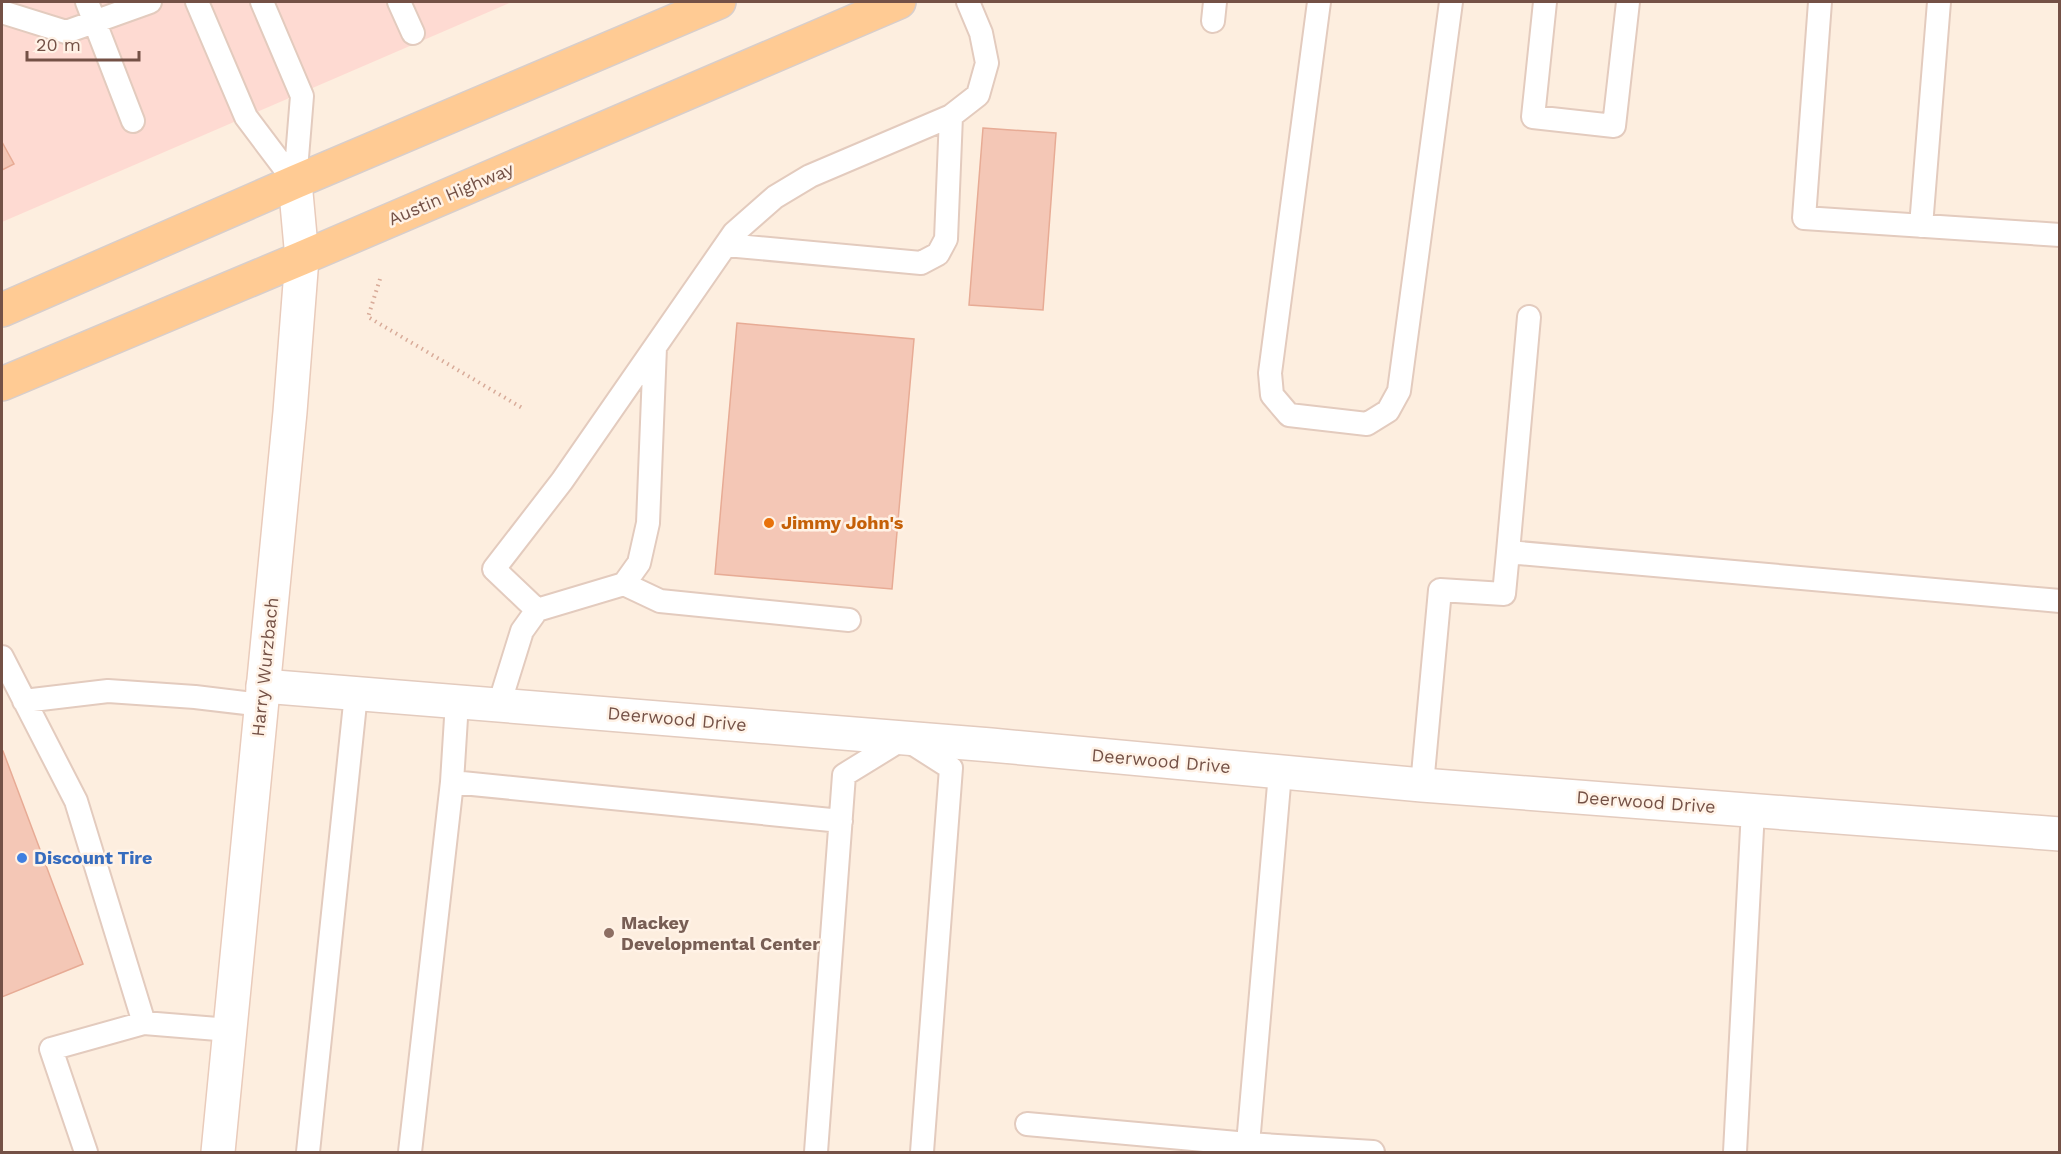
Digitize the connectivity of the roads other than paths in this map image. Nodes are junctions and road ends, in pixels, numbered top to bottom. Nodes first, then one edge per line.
1 (150, 2) edge
2 (197, 2) edge
3 (262, 2) edge
4 (399, 2) edge
5 (719, 2) edge
6 (899, 2) edge
7 (968, 2) edge
8 (1319, 2) edge
9 (1451, 2) edge
10 (1545, 2) edge
11 (1629, 2) edge
12 (1820, 2) edge
13 (1939, 2) edge
14 (92, 11) edge
15 (2, 12) edge
16 (413, 33) dead end
17 (951, 116) junction
18 (133, 121) dead end
19 (295, 182) junction
20 (1921, 226) junction
21 (2060, 235) edge
22 (726, 245) junction
23 (302, 258) junction
24 (2, 310) edge
25 (1528, 317) dead end
26 (655, 348) junction
27 (2, 384) edge
28 (1508, 552) junction
29 (624, 584) junction
30 (2060, 601) edge
31 (537, 610) junction
32 (849, 620) dead end
33 (2, 657) edge
34 (356, 694) junction
35 (263, 695) junction
36 (24, 701) junction
37 (457, 702) junction
38 (499, 705) junction
39 (904, 738) junction
40 (1280, 772) junction
41 (452, 782) junction
42 (1422, 785) junction
43 (1753, 810) junction
44 (841, 821) junction
45 (2060, 834) edge
46 (144, 1023) junction
47 (230, 1030) junction
48 (1027, 1124) dead end
49 (1248, 1144) junction
50 (86, 1152) edge
51 (218, 1152) edge
52 (308, 1152) edge
53 (410, 1152) edge
54 (816, 1152) edge
55 (922, 1152) edge
56 (1373, 1152) edge
57 (1735, 1152) edge

1 - 14 lane
2 - 19 lane
3 - 19 lane
4 - 16 lane
5 - 19 main road
6 - 23 main road, Austin Highway
7 - 17 lane
8 - 9 lane
10 - 11 lane
12 - 20 lane
13 - 20 lane
14 - 15 lane
14 - 18 lane
17 - 22 lane
17 - 22 lane
19 - 23 street, Harry Wurzbach
19 - 24 main road
20 - 21 lane
22 - 26 lane
23 - 27 main road, Austin Highway
23 - 35 street, Harry Wurzbach
25 - 28 lane
26 - 29 lane
26 - 31 lane
28 - 30 lane
28 - 42 lane
29 - 31 lane
29 - 32 lane
31 - 38 lane
33 - 36 lane
34 - 35 street, Deerwood Drive
34 - 37 street, Deerwood Drive
34 - 52 lane
35 - 36 lane
35 - 47 street, Harry Wurzbach
36 - 46 lane
37 - 38 street, Deerwood Drive
37 - 41 lane
38 - 39 street, Deerwood Drive
39 - 40 street, Deerwood Drive
39 - 44 lane
39 - 55 lane
40 - 42 street, Deerwood Drive
40 - 49 lane
41 - 44 lane
41 - 53 lane
42 - 43 street, Deerwood Drive
43 - 45 street, Deerwood Drive
43 - 57 lane
44 - 54 lane
46 - 47 lane
46 - 50 lane
47 - 51 street, Harry Wurzbach
48 - 49 lane
49 - 56 lane

